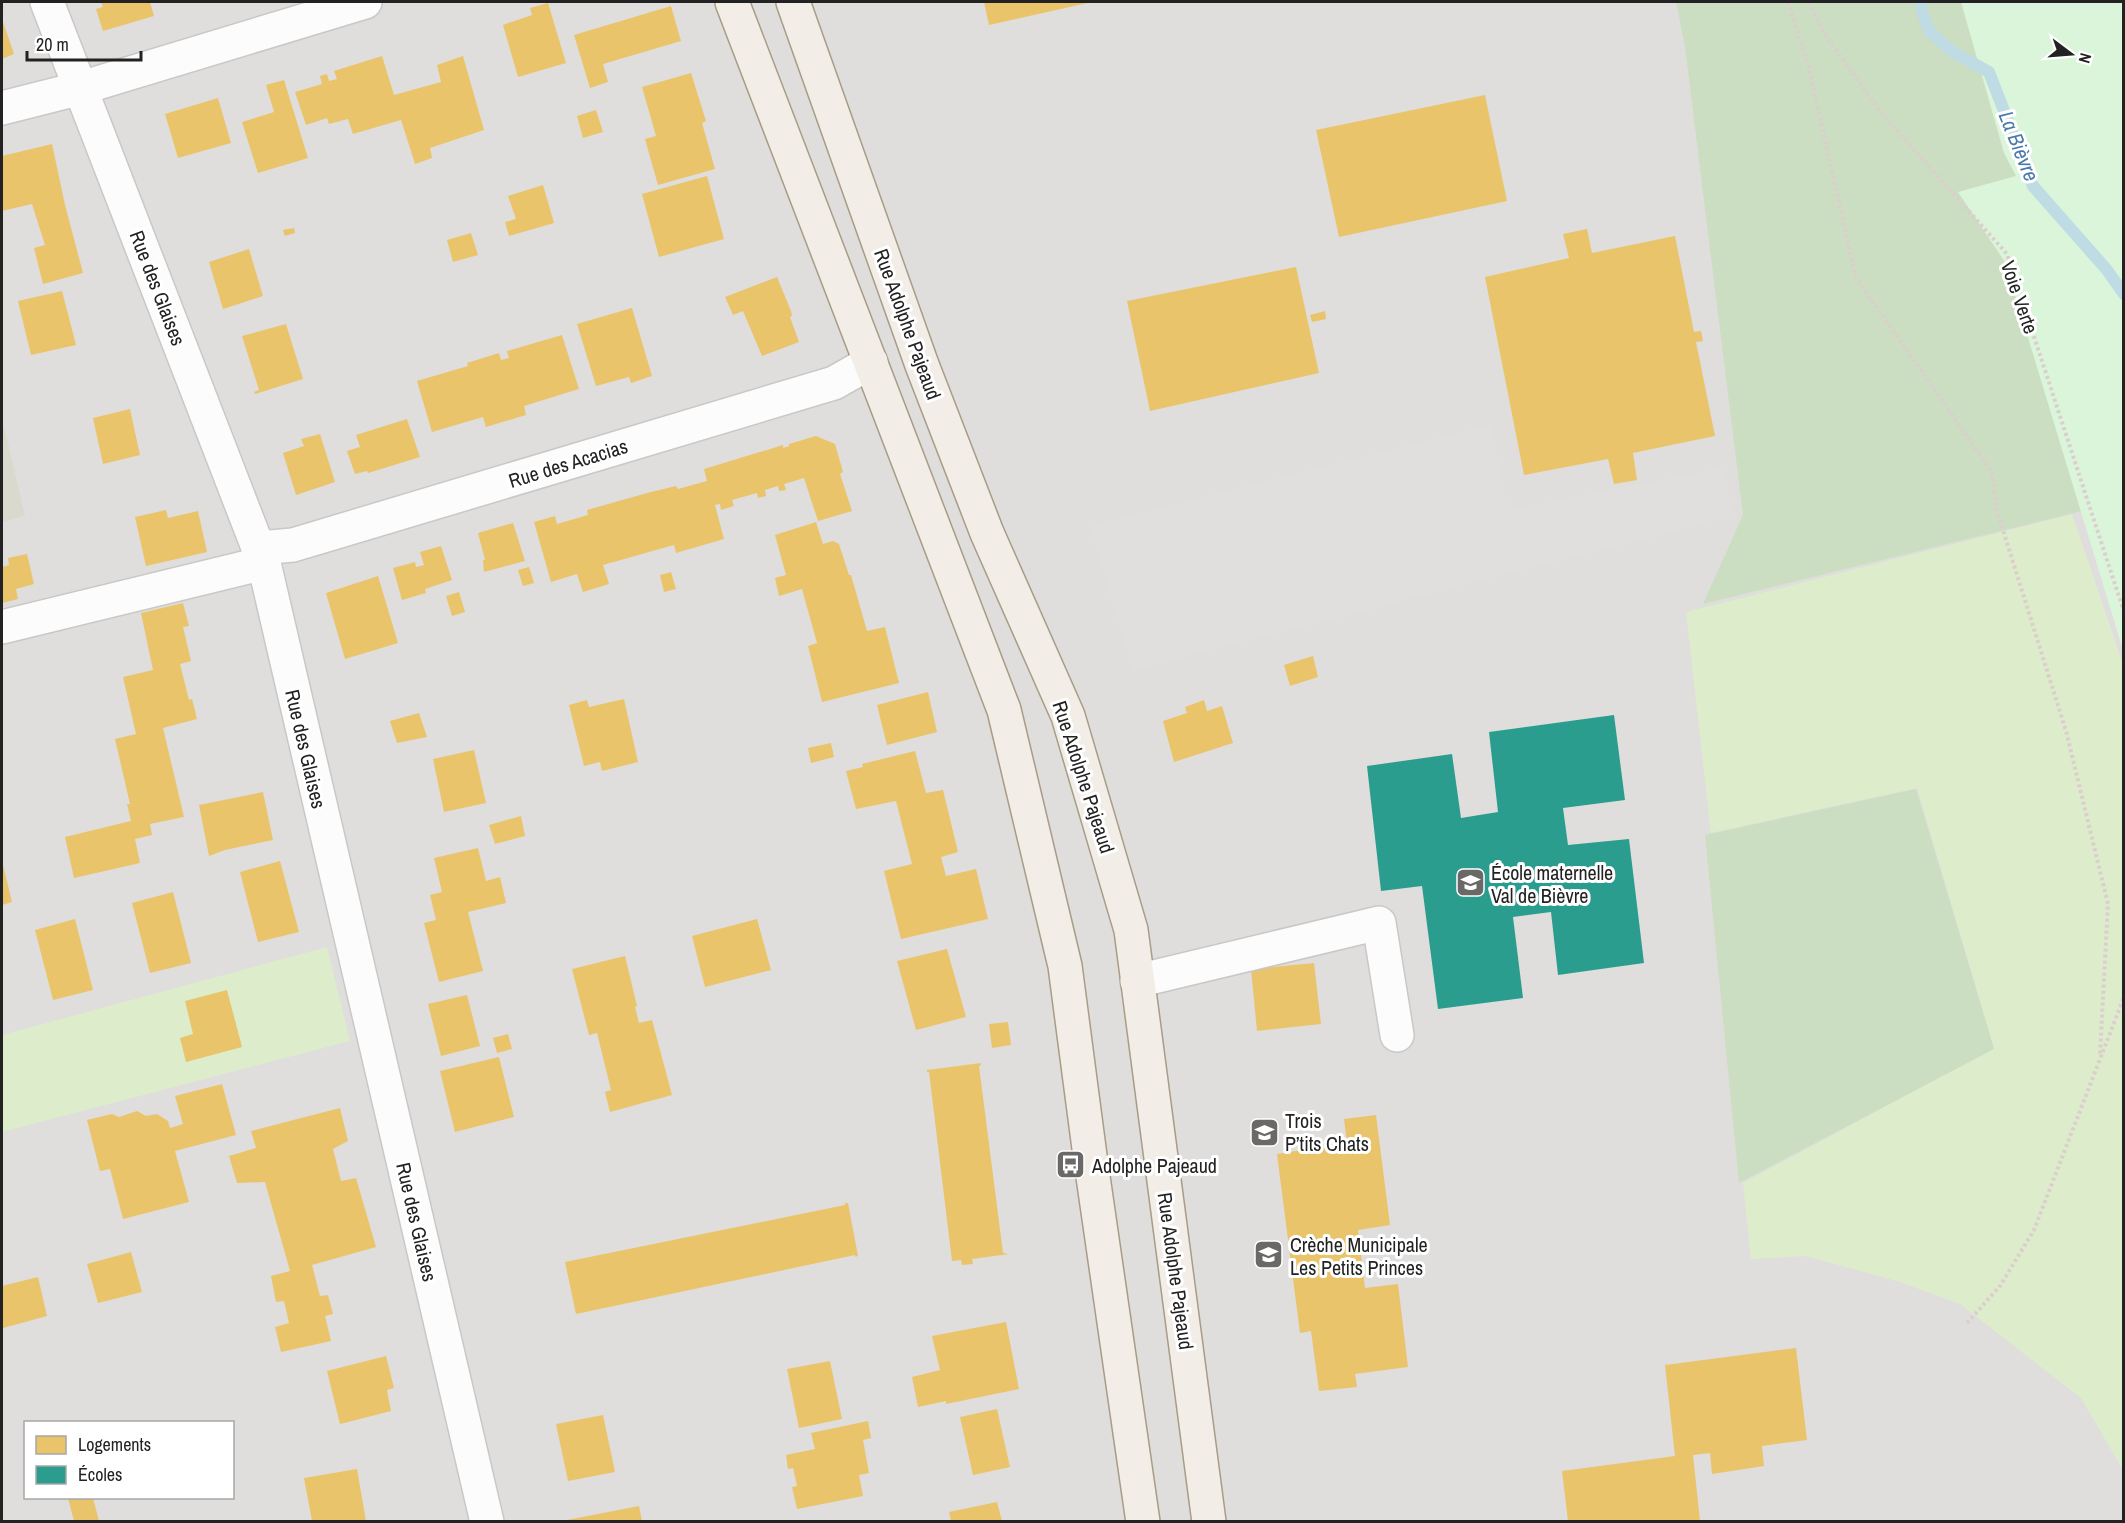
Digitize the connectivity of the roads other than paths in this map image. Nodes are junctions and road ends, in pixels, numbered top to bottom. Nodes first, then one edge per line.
1 (47, 2) edge
2 (365, 2) edge
3 (732, 2) edge
4 (793, 2) edge
5 (81, 88) junction
6 (2, 108) edge
7 (872, 362) junction
8 (261, 556) junction
9 (2, 627) edge
10 (1137, 981) junction
11 (1398, 1035) dead end
12 (487, 1521) edge
13 (1143, 1521) edge
14 (1209, 1521) edge

1 - 5 street, Rue des Glaises
2 - 5 street
3 - 7 main road
4 - 10 main road, Rue Adolphe Pajeaud
5 - 6 street
5 - 8 street, Rue des Glaises
7 - 8 street, Rue des Acacias
7 - 13 main road
8 - 9 street, Rue des Acacias
8 - 12 street, Rue des Glaises
10 - 11 street
10 - 14 main road, Rue Adolphe Pajeaud

